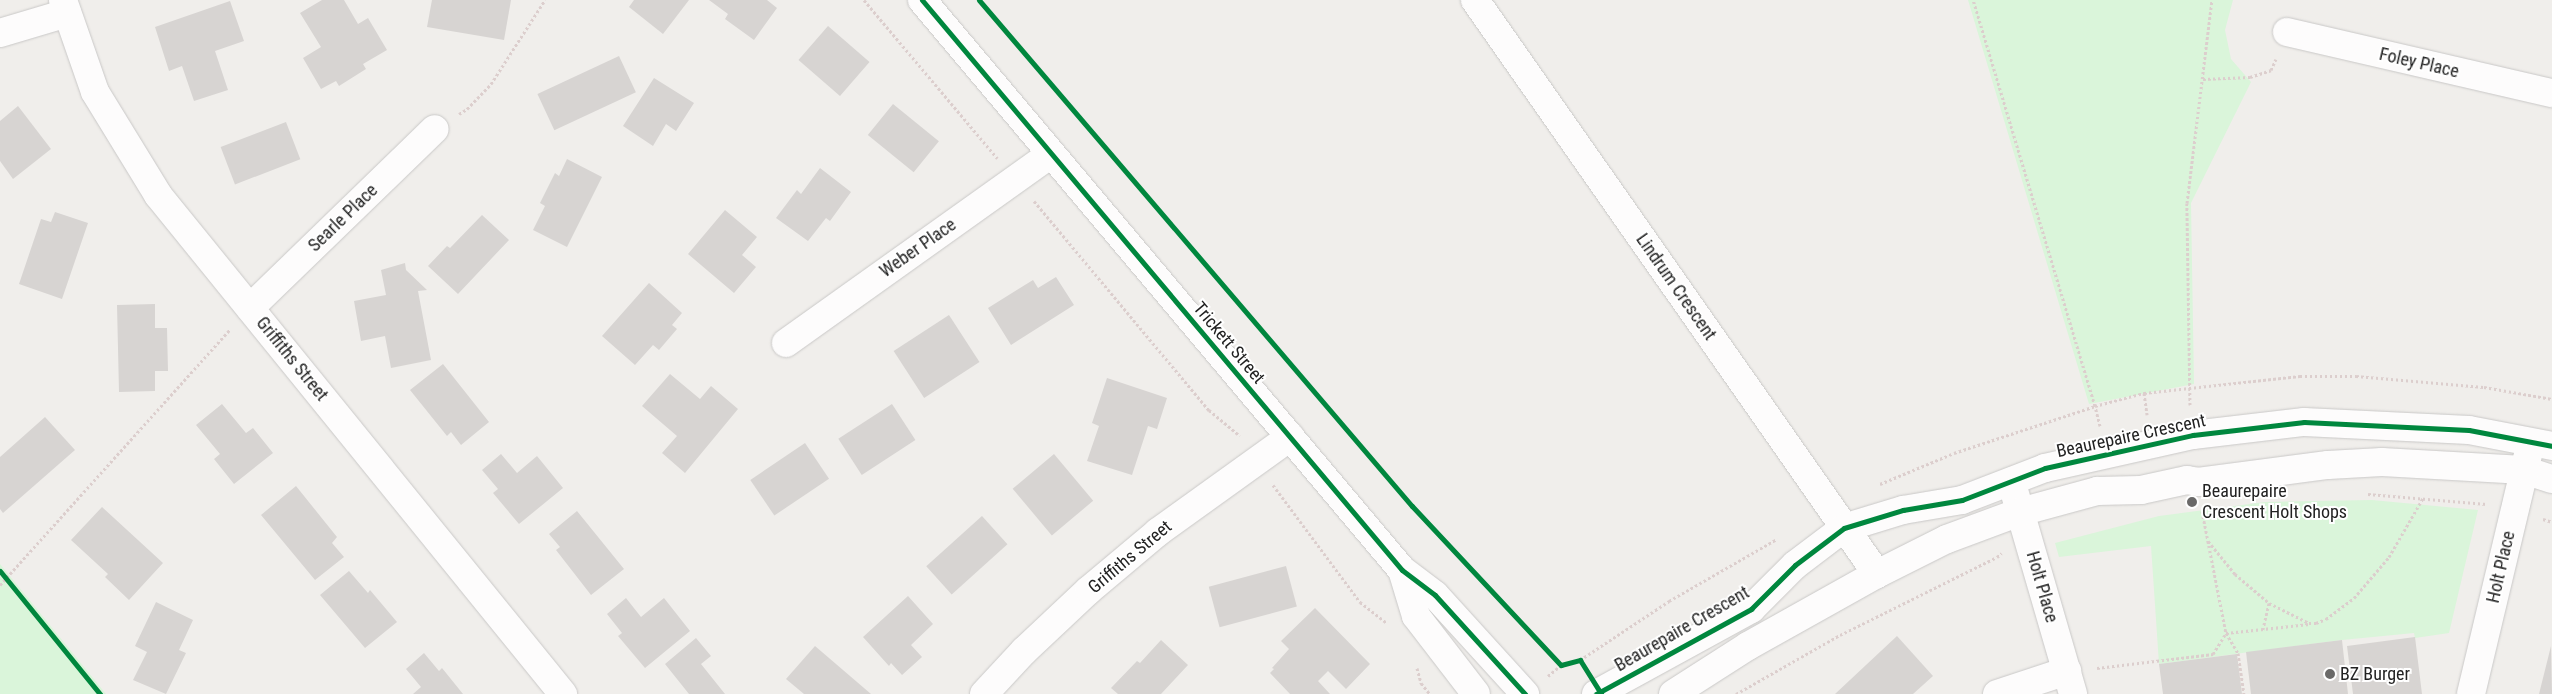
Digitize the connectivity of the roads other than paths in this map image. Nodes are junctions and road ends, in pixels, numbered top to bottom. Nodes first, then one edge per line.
1 (922, 0) edge
2 (1475, 0) edge
3 (65, 6) edge
4 (0, 32) edge
5 (2287, 32) road end
6 (2552, 93) edge
7 (435, 129) road end
8 (1050, 154) junction
9 (250, 308) junction
10 (786, 343) dead end
11 (1290, 437) junction
12 (2542, 443) edge
13 (2524, 470) junction
14 (2552, 479) edge
15 (2011, 481) junction
16 (2023, 523) junction
17 (1844, 528) junction
18 (1402, 570) junction
19 (1877, 574) junction
20 (2070, 683) edge
21 (1598, 693) edge
22 (562, 694) edge
23 (984, 694) edge
24 (1476, 694) edge
25 (1525, 694) edge
26 (1673, 694) edge
27 (1997, 694) edge
28 (2471, 694) edge

1 - 8 street, Trickett Street
2 - 17 street, Lindrum Crescent
3 - 4 street
3 - 9 street, Griffiths Street
5 - 6 street, Foley Place
7 - 9 street, Searle Place
8 - 10 street, Weber Place
8 - 11 street, Trickett Street
9 - 22 street, Griffiths Street
11 - 18 street, Trickett Street
11 - 23 street, Griffiths Street
12 - 13 street, Holt Place
12 - 15 street, Beaurepaire Crescent
13 - 14 street
13 - 16 street
13 - 28 street, Holt Place
15 - 16 street, Holt Place
15 - 17 street, Beaurepaire Crescent
16 - 19 street
16 - 20 street, Holt Place
17 - 19 street, Lindrum Crescent
17 - 21 street, Beaurepaire Crescent
18 - 24 street, Trickett Street
18 - 25 street, Trickett Street
19 - 26 street
20 - 27 street

